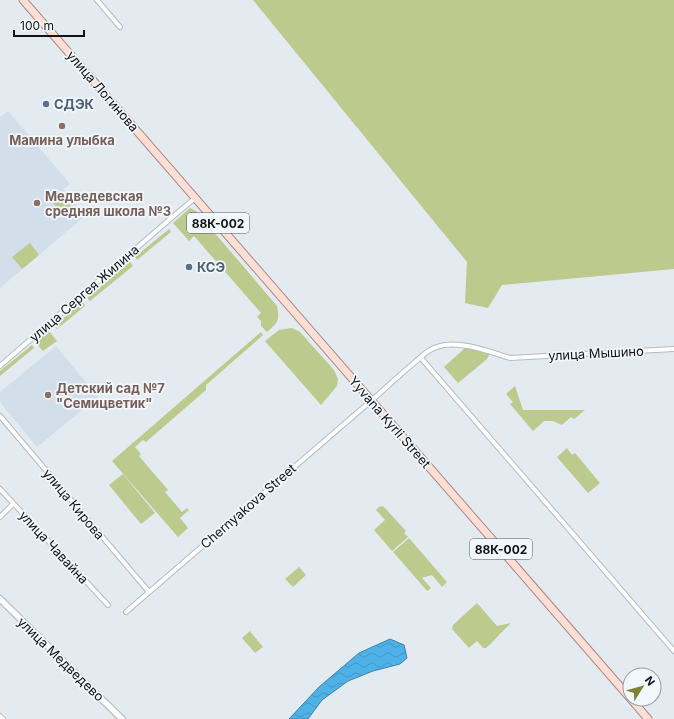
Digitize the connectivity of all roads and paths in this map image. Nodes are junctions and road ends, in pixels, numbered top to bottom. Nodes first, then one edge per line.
1 (24, 0) edge
2 (97, 0) edge
3 (120, 27) dead end
4 (151, 146) joint
5 (196, 198) junction
6 (674, 349) edge
7 (421, 358) junction
8 (0, 366) edge
9 (371, 400) junction
10 (0, 416) edge
11 (0, 489) edge
12 (13, 504) junction
13 (0, 517) edge
14 (149, 592) junction
15 (0, 599) edge
16 (108, 605) dead end
17 (126, 612) dead end
18 (674, 651) edge
19 (622, 688) edge
20 (638, 707) edge
21 (0, 716) edge
22 (2, 719) edge
23 (122, 719) edge
24 (648, 719) edge

1 - 4 main road, улица Логинова / 88К-002
2 - 3 street
4 - 5 main road, Yyvana Kyrli Street / 88К-002
5 - 8 street, улица Сергея Жилина
5 - 9 main road, Yyvana Kyrli Street / 88К-002
6 - 7 street, улица Мышино
7 - 9 street, Chernyakova Street
7 - 18 street
9 - 14 street, Chernyakova Street
9 - 19 main road, Yyvana Kyrli Street / 88К-002
10 - 14 street, улица Кирова
11 - 12 street, улица Чавайна
12 - 13 street
12 - 16 street, улица Чавайна
14 - 17 street, Chernyakova Street
15 - 23 street, улица Медведево
20 - 24 main road, Yyvana Kyrli Street / 88К-002
21 - 22 street

